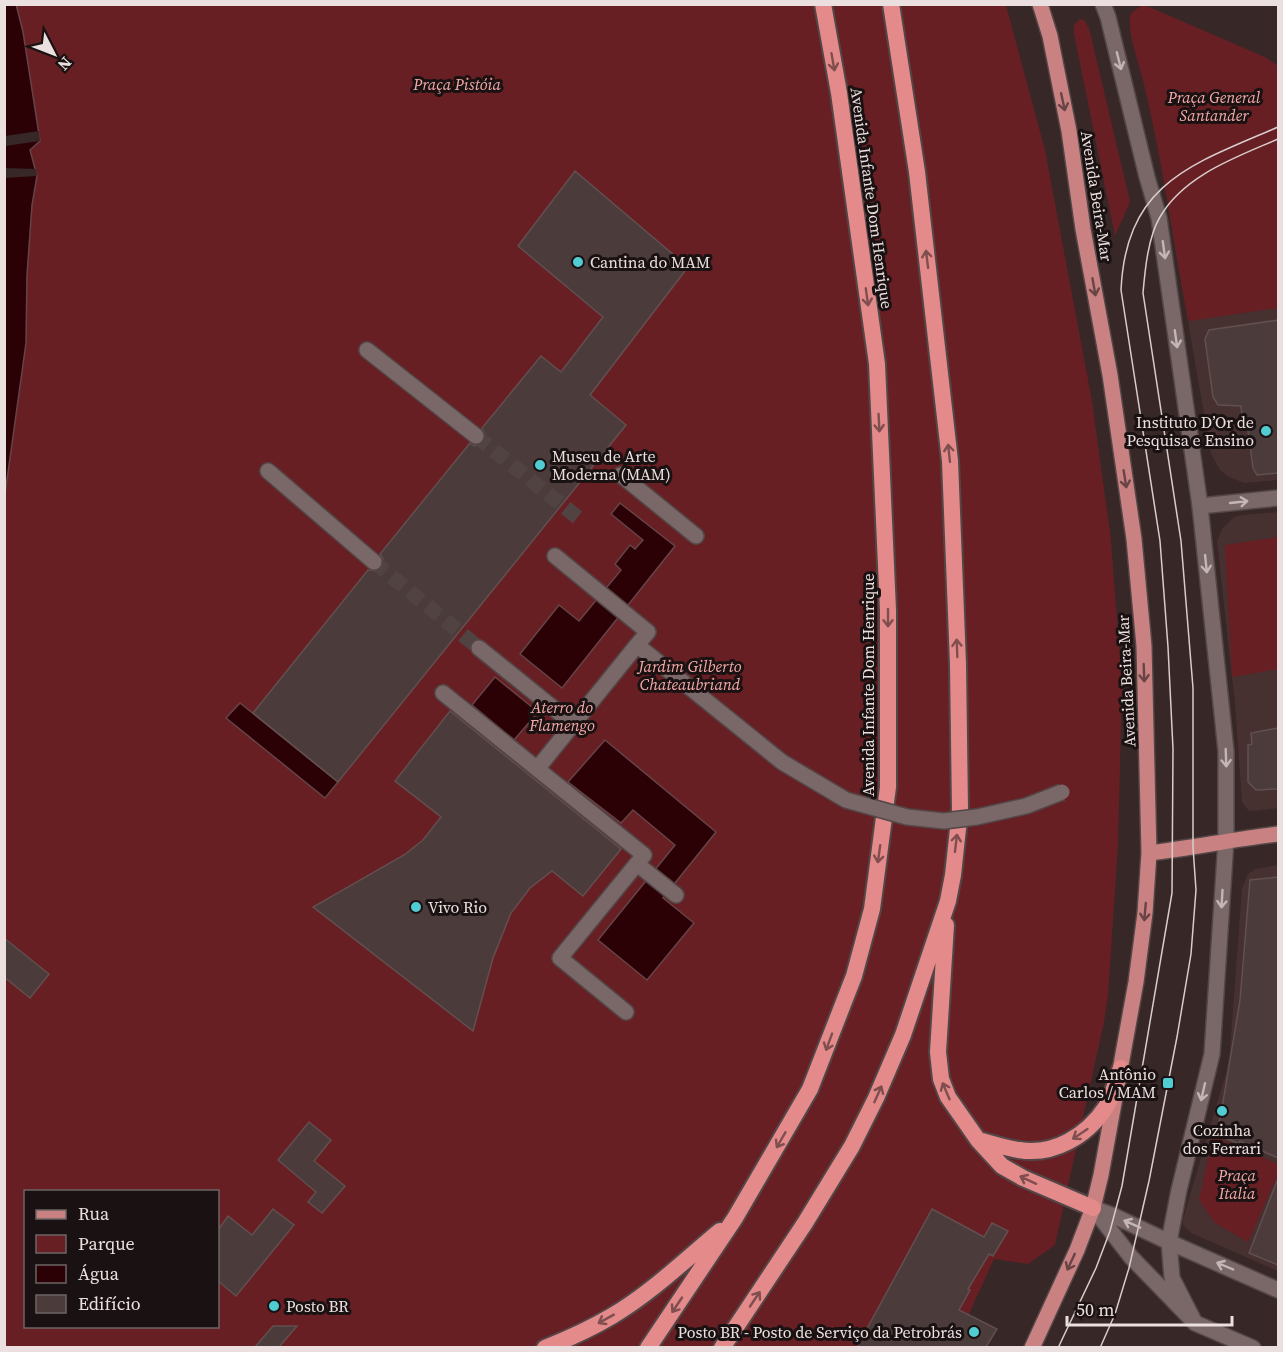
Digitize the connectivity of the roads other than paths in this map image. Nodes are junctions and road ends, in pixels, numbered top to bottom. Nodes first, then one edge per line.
1 (823, 4) edge
2 (891, 4) edge
3 (1040, 4) edge
4 (1103, 4) edge
5 (367, 350) dead end
6 (476, 436) tunnel mouth
7 (268, 471) dead end
8 (621, 475) dead end
9 (1278, 498) edge
10 (1200, 506) junction
11 (696, 536) dead end
12 (555, 556) dead end
13 (374, 562) tunnel mouth
14 (637, 645) junction
15 (479, 648) tunnel mouth
16 (443, 693) dead end
17 (573, 724) junction
18 (537, 769) junction
19 (1062, 792) dead end
20 (1278, 834) edge
21 (1226, 840) junction
22 (1149, 853) junction
23 (637, 864) junction
24 (674, 894) dead end
25 (948, 900) junction
26 (626, 1012) dead end
27 (1121, 1068) junction
28 (978, 1140) junction
29 (1093, 1208) junction
30 (735, 1218) junction
31 (1169, 1242) junction
32 (1278, 1290) edge
33 (1195, 1323) junction
34 (545, 1347) edge
35 (648, 1347) edge
36 (722, 1347) edge
37 (1032, 1347) edge
38 (1253, 1347) edge

1 -> 30 highway, Avenida Infante Dom Henrique
25 -> 2 highway
3 -> 22 main road, Avenida Beira-Mar
4 -> 10 street
5 - 6 street
7 - 13 street
8 - 11 street
10 -> 9 street
10 -> 21 street
12 - 14 street
14 - 17 street
14 - 19 street, bridge
15 - 17 street
16 - 18 street
17 - 18 street
18 - 23 street
20 - 21 main road
21 - 22 main road
21 -> 31 street
22 -> 27 main road, Avenida Beira-Mar
23 - 24 street
23 - 26 street
28 -> 25 highway
36 -> 25 highway
27 -> 28 highway
27 - 29 main road, Avenida Beira-Mar
29 -> 28 highway
31 -> 29 street
29 - 33 street
29 -> 37 main road, Avenida Beira-Mar
30 -> 34 highway
30 -> 35 highway, Avenida Infante Dom Henrique
32 -> 31 street
31 - 33 street
33 - 38 street

